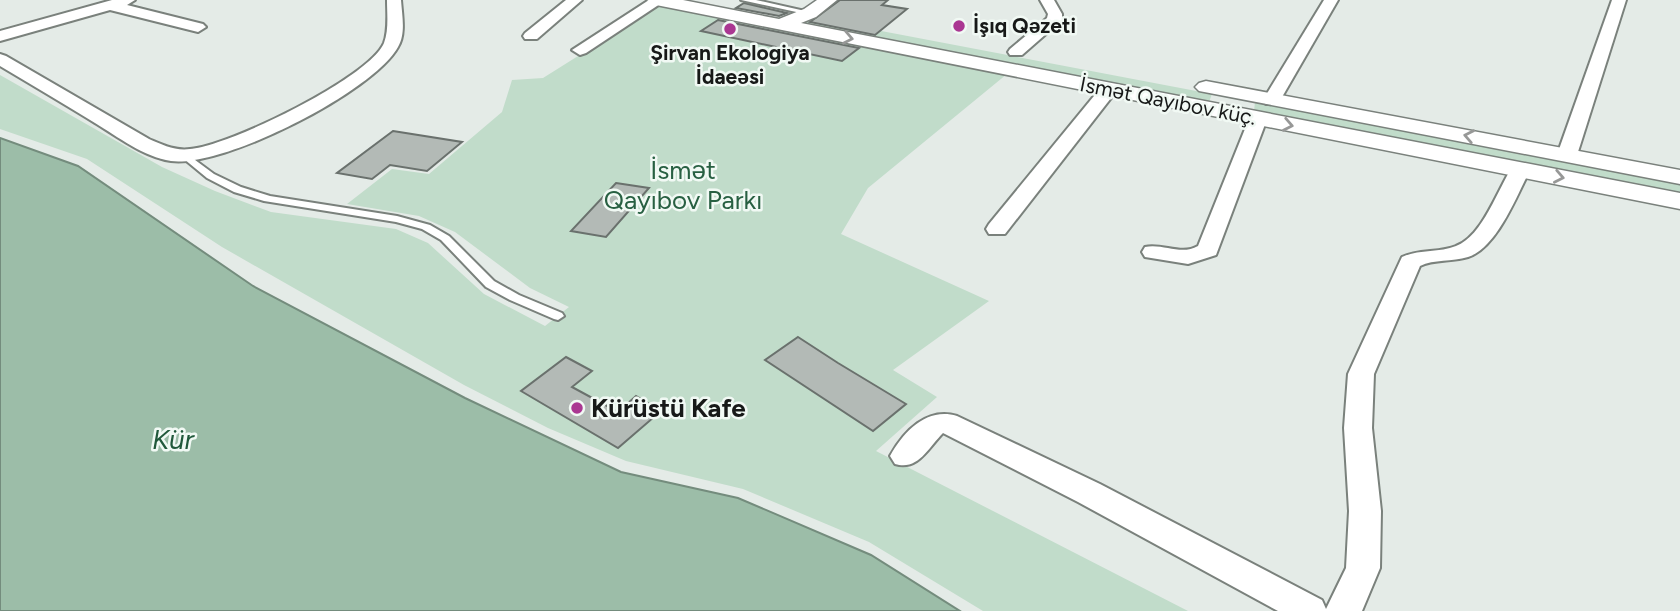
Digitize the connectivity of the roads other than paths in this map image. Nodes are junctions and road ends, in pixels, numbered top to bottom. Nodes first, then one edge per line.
1 (128, 0) edge
2 (394, 0) edge
3 (575, 0) edge
4 (657, 0) edge
5 (745, 0) edge
6 (828, 0) edge
7 (1047, 0) edge
8 (1331, 0) edge
9 (1619, 0) edge
10 (110, 5) junction
11 (810, 13) junction
12 (782, 24) junction
13 (198, 27) dead end
14 (0, 36) edge
15 (531, 36) dead end
16 (580, 50) dead end
17 (1016, 52) junction
18 (0, 59) edge
19 (1109, 89) junction
20 (1272, 100) junction
21 (1240, 104) junction
22 (1258, 119) junction
23 (1567, 155) junction
24 (187, 157) junction
25 (1520, 170) junction
26 (1680, 177) edge
27 (1680, 201) edge
28 (997, 229) dead end
29 (1153, 252) dead end
30 (558, 316) dead end
31 (905, 456) dead end
32 (1310, 611) edge
33 (1343, 611) edge

1 - 10 street
2 - 24 street
3 - 15 street
4 - 12 street, İsmət Qayıbov küç.
4 - 16 street
5 - 11 lane
6 - 11 street
7 - 17 street
8 - 20 street
9 - 23 street
10 - 13 street
10 - 14 street
11 - 12 street
11 - 17 street, İsmət Qayıbov küç.
12 -> 19 street, İsmət Qayıbov küç.
17 - 21 street, İsmət Qayıbov küç.
18 - 24 street
19 - 21 street, İsmət Qayıbov küç.
19 - 28 street
20 - 21 street, İsmət Qayıbov küç.
23 -> 20 street, İsmət Qayıbov küç.
21 - 22 street, İsmət Qayıbov küç.
22 -> 25 street, İsmət Qayıbov küç.
22 - 29 street
23 - 26 street, İsmət Qayıbov küç.
24 - 30 lane
25 -> 27 street, İsmət Qayıbov küç.
25 - 33 street
31 - 32 street

